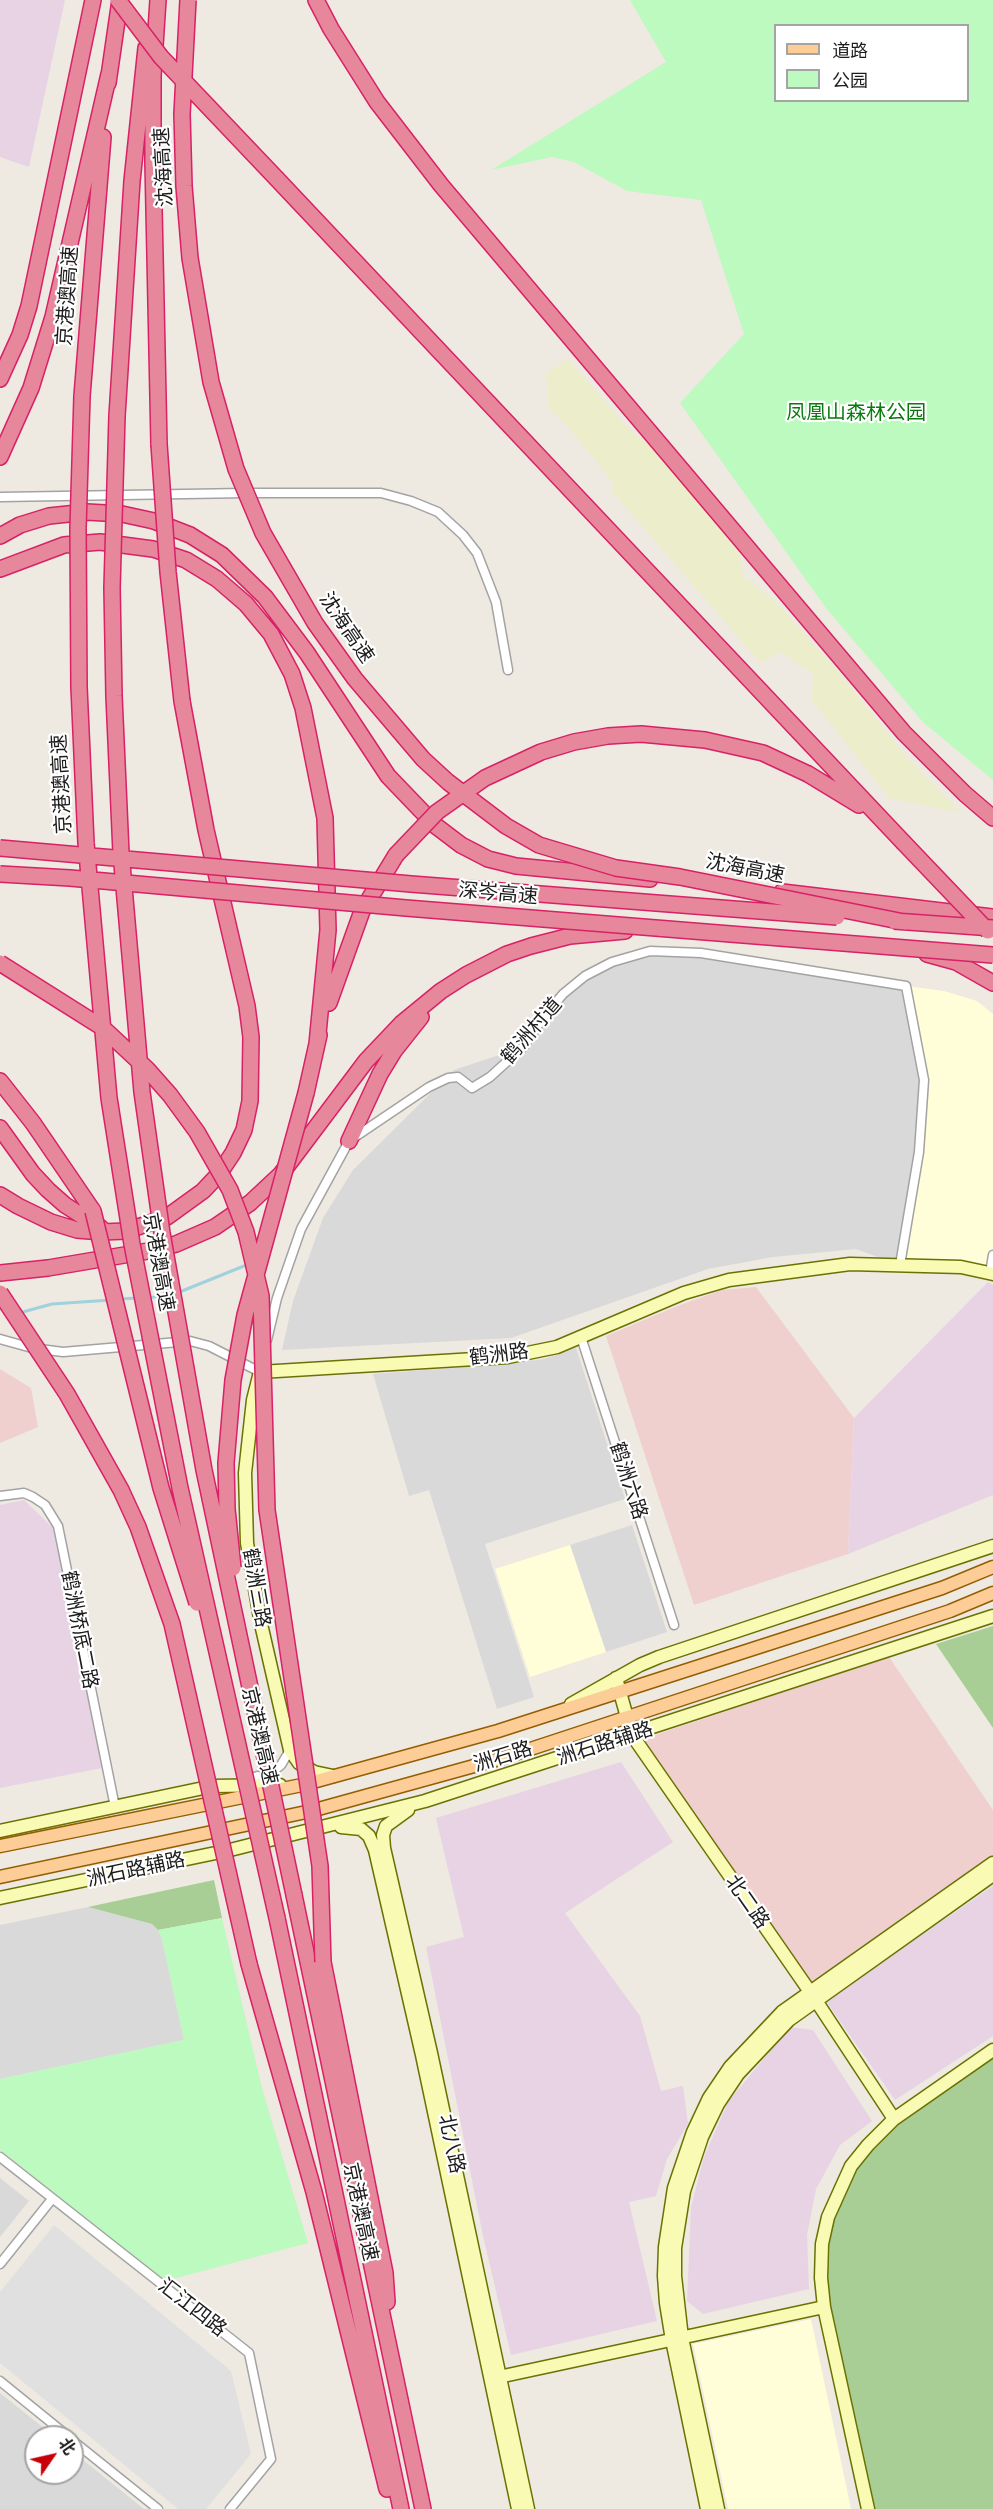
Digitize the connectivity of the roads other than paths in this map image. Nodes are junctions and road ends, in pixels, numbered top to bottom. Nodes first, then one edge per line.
1 (93, 0) edge
2 (119, 0) edge
3 (152, 0) edge
4 (158, 0) edge
5 (188, 0) edge
6 (316, 0) edge
7 (109, 74) junction
8 (0, 379) edge
9 (0, 457) edge
10 (0, 497) edge
11 (0, 536) edge
12 (0, 569) edge
13 (508, 670) dead end
14 (993, 818) edge
15 (903, 842) junction
16 (0, 848) edge
17 (0, 874) edge
18 (993, 917) edge
19 (903, 922) junction
20 (993, 928) edge
21 (993, 937) edge
22 (993, 955) edge
23 (0, 963) edge
24 (466, 975) junction
25 (993, 983) edge
26 (317, 1044) junction
27 (0, 1081) edge
28 (0, 1128) edge
29 (349, 1141) junction
30 (0, 1195) edge
31 (108, 1232) junction
32 (993, 1255) edge
33 (900, 1265) junction
34 (0, 1273) edge
35 (991, 1273) edge
36 (0, 1293) edge
37 (581, 1337) junction
38 (0, 1339) edge
39 (260, 1372) junction
40 (0, 1496) edge
41 (993, 1546) edge
42 (993, 1567) edge
43 (993, 1593) edge
44 (993, 1616) edge
45 (674, 1624) dead end
46 (616, 1678) junction
47 (620, 1692) junction
48 (560, 1711) junction
49 (232, 1712) junction
50 (627, 1717) junction
51 (632, 1735) junction
52 (290, 1750) junction
53 (333, 1776) junction
54 (302, 1785) junction
55 (213, 1786) junction
56 (425, 1801) junction
57 (115, 1807) junction
58 (316, 1829) junction
59 (3, 1831) edge
60 (0, 1846) edge
61 (993, 1863) edge
62 (993, 1875) edge
63 (0, 1877) edge
64 (294, 1895) junction
65 (0, 1898) edge
66 (812, 1995) junction
67 (993, 2050) edge
68 (894, 2120) junction
69 (0, 2157) edge
70 (52, 2199) junction
71 (0, 2264) edge
72 (824, 2307) junction
73 (677, 2339) junction
74 (390, 2353) junction
75 (495, 2378) junction
76 (0, 2381) edge
77 (54, 2425) edge
78 (84, 2449) edge
79 (158, 2509) edge
80 (230, 2509) edge
81 (392, 2509) edge
82 (401, 2509) edge
83 (423, 2509) edge
84 (518, 2509) edge
85 (528, 2509) edge
86 (707, 2509) edge
87 (718, 2509) edge
88 (868, 2509) edge

1 - 8 highway
2 - 7 highway, 京港澳高速
2 - 15 highway, bridge
3 - 64 highway, 京港澳高速, bridge
4 - 31 highway, bridge
5 - 19 highway, 沈海高速, bridge
6 - 14 highway
7 - 9 highway
7 - 49 highway, 京港澳高速, bridge
10 - 13 street
11 - 18 highway
12 - 26 highway
15 - 21 highway, bridge
15 - 26 highway, bridge
16 - 19 highway, 深岑高速, bridge
17 - 22 highway, 深岑高速, bridge
19 - 20 highway, 深岑高速, bridge
23 - 74 highway, bridge
24 - 25 highway
24 - 29 highway
24 - 34 highway
26 - 64 highway, bridge
27 - 49 highway, bridge
28 - 31 highway
29 - 33 street, 鹤洲村道
29 - 39 street, 鹤洲村道
30 - 31 highway
32 - 35 street
33 - 35 street, 鹤洲路
33 - 37 street, 鹤洲路
36 - 81 highway, bridge
37 - 39 street, 鹤洲路
37 - 45 street, 鹤洲六路
38 - 39 street
39 - 52 street, 鹤洲三路
40 - 57 street, 鹤洲桥底二路
41 - 46 street
42 - 47 main road, 洲石路
43 - 50 main road, 洲石路
44 - 51 street, 洲石路辅路
46 - 47 street, 北二路
46 - 48 street
47 - 48 main road, 洲石路
47 - 50 street, 北二路
48 - 53 main road, 洲石路
49 - 82 highway, 京港澳高速, bridge
50 - 51 street, 北二路
50 - 63 main road, 洲石路
51 - 56 street, 洲石路辅路
51 - 66 street, 北二路
52 - 53 street
52 - 55 street
53 - 54 main road, 洲石路
54 - 55 street
54 - 60 main road, 洲石路
55 - 57 street
56 - 58 street, 洲石路辅路
56 - 75 street, 北八路
57 - 59 street
58 - 65 street, 洲石路辅路
58 - 75 street, 北八路
61 - 66 street
62 - 66 street
64 - 74 highway, 京港澳高速
66 - 68 street, 北二路
66 - 73 street
67 - 68 street
68 - 72 street
69 - 70 street, 汇江四路
70 - 71 street
70 - 80 street, 汇江四路
72 - 73 street
72 - 88 street
73 - 75 street
73 - 86 street
73 - 87 street
74 - 83 highway, 京港澳高速
75 - 84 street, 北八路
75 - 85 street, 北八路
76 - 77 street
78 - 79 street

